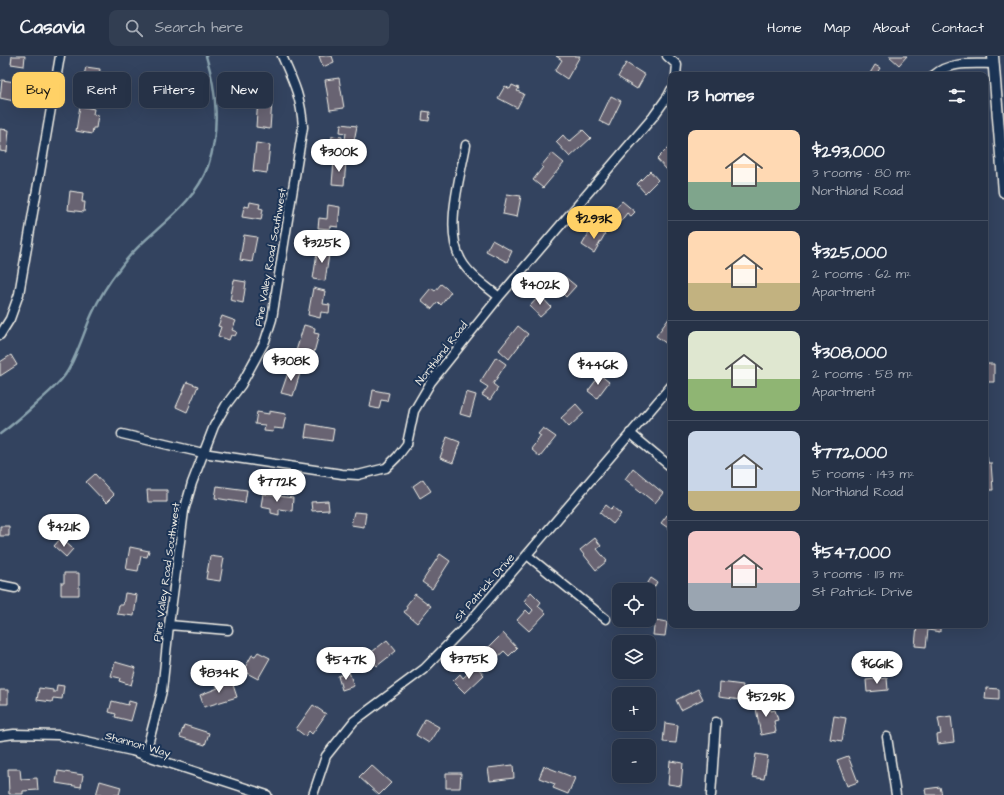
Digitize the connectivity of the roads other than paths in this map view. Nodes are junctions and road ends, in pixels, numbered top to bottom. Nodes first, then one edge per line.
1 (60, 56) edge
2 (282, 56) edge
3 (667, 56) edge
4 (993, 60) edge
5 (676, 72) edge
6 (937, 72) edge
7 (668, 94) edge
8 (466, 145) dead end
9 (1004, 192) edge
10 (499, 297) junction
11 (0, 335) edge
12 (668, 390) edge
13 (122, 434) dead end
14 (630, 434) junction
15 (203, 453) junction
16 (668, 465) edge
17 (527, 555) junction
18 (0, 585) edge
19 (15, 588) dead end
20 (606, 619) dead end
21 (169, 625) junction
22 (228, 630) dead end
23 (716, 722) dead end
24 (0, 736) edge
25 (887, 737) dead end
26 (145, 756) junction
27 (267, 795) edge
28 (313, 795) edge
29 (711, 795) edge
30 (896, 795) edge

1 - 11 street
2 - 15 street, Pine Valley Road Southwest
3 - 5 street
4 - 6 street
4 - 9 street
7 - 10 street, Northland Road
8 - 10 street
10 - 15 street, Northland Road
12 - 14 street, St Patrick Drive
13 - 15 street, Northland Road
14 - 16 street
14 - 17 street, St Patrick Drive
15 - 21 street, Pine Valley Road Southwest
17 - 20 street
17 - 28 street, St Patrick Drive
18 - 19 street
21 - 22 street
21 - 26 street, Pine Valley Road Southwest
23 - 29 street
24 - 26 street, Shannon Way
25 - 30 street
26 - 27 street, Shannon Way

